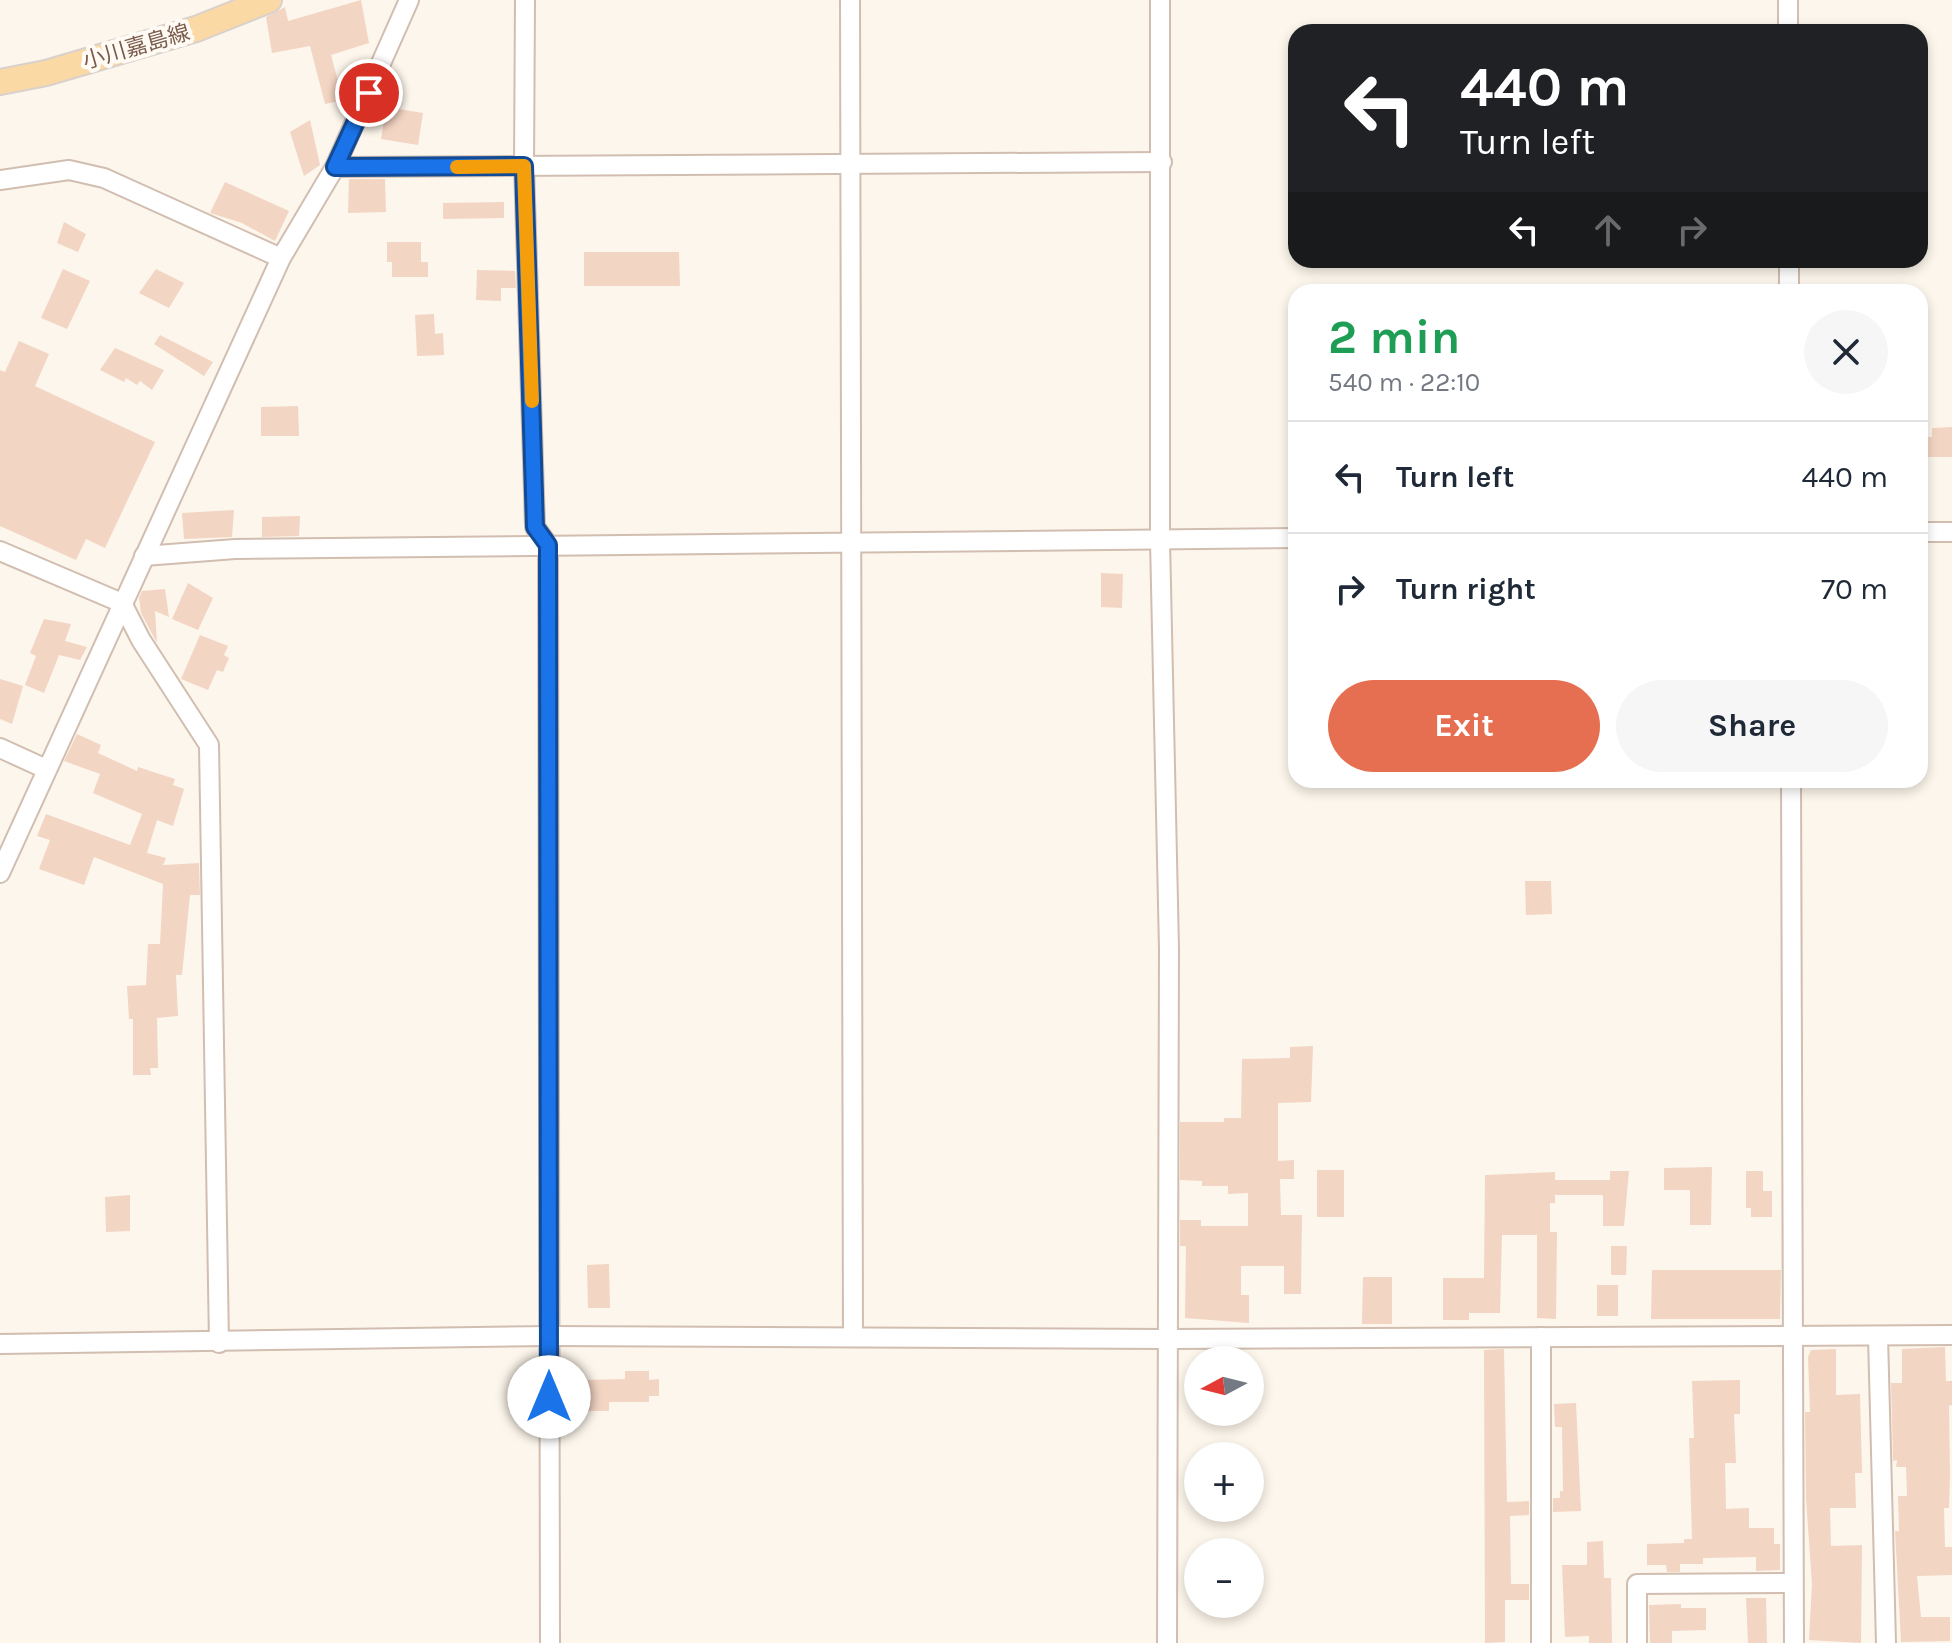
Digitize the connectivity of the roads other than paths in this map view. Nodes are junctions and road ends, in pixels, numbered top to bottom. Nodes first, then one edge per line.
1 (269, 0) edge
2 (409, 0) edge
3 (525, 0) edge
4 (850, 0) edge
5 (1160, 0) edge
6 (1788, 0) edge
7 (230, 7) edge
8 (1788, 24) edge
9 (0, 82) edge
10 (851, 162) junction
11 (1162, 162) junction
12 (524, 166) junction
13 (335, 167) junction
14 (0, 180) edge
15 (281, 258) junction
16 (1928, 532) edge
17 (1952, 532) edge
18 (1288, 538) edge
19 (1160, 540) junction
20 (852, 541) junction
21 (548, 545) junction
22 (0, 551) edge
23 (144, 556) junction
24 (122, 603) junction
25 (0, 748) edge
26 (46, 769) junction
27 (1791, 788) edge
28 (0, 873) edge
29 (1952, 1335) edge
30 (549, 1336) junction
31 (853, 1336) junction
32 (1791, 1336) junction
33 (1878, 1336) junction
34 (1541, 1337) junction
35 (1167, 1339) junction
36 (219, 1343) junction
37 (0, 1344) edge
38 (1793, 1583) junction
39 (550, 1643) edge
40 (1167, 1643) edge
41 (1541, 1643) edge
42 (1637, 1643) edge
43 (1794, 1643) edge
44 (1886, 1643) edge

1 - 7 main road, 小川嘉島線
2 - 13 street
3 - 12 street
4 - 10 street
5 - 11 street
6 - 8 street
7 - 9 main road, 小川嘉島線
10 - 11 street
10 - 12 street
10 - 20 street
11 - 19 street
12 - 13 street
12 - 21 street
13 - 15 street
14 - 15 street
15 - 23 street
16 - 17 street
18 - 19 street
19 - 20 street
19 - 35 street
20 - 21 street
20 - 31 street
21 - 23 street
21 - 30 street
22 - 24 street
23 - 24 street
24 - 26 street
24 - 36 street
25 - 26 street
26 - 28 street
27 - 32 street
29 - 33 street
30 - 31 street
30 - 36 street
30 - 39 street
31 - 35 street
32 - 33 street
32 - 34 street
32 - 38 street
33 - 44 street
34 - 35 street
34 - 41 street
35 - 40 street
36 - 37 street
38 - 42 street
38 - 43 street

